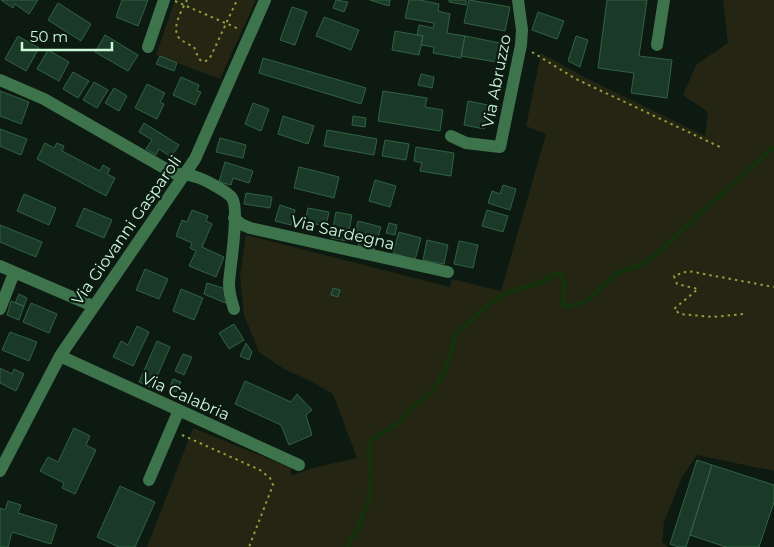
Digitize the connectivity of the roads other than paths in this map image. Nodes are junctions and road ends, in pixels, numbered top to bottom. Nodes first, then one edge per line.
1 (164, 0) edge
2 (265, 0) edge
3 (518, 0) edge
4 (664, 0) edge
5 (657, 45) dead end
6 (148, 47) dead end
7 (0, 80) edge
8 (451, 136) dead end
9 (185, 175) junction
10 (234, 218) junction
11 (0, 266) edge
12 (14, 272) junction
13 (448, 272) dead end
14 (93, 306) junction
15 (0, 309) edge
16 (234, 309) dead end
17 (60, 356) junction
18 (179, 410) junction
19 (299, 465) dead end
20 (0, 471) edge
21 (149, 480) dead end

1 - 6 street
2 - 9 street, Via Giovanni Gasparoli
3 - 8 street, Via Abruzzo
4 - 5 street
7 - 9 street
9 - 10 street
9 - 14 street, Via Giovanni Gasparoli
10 - 13 street, Via Sardegna
10 - 16 street
11 - 12 street
12 - 14 street
12 - 15 street
14 - 17 street, Via Giovanni Gasparoli
17 - 18 street, Via Calabria
17 - 20 street, Via Giovanni Gasparoli
18 - 19 street, Via Calabria
18 - 21 street

